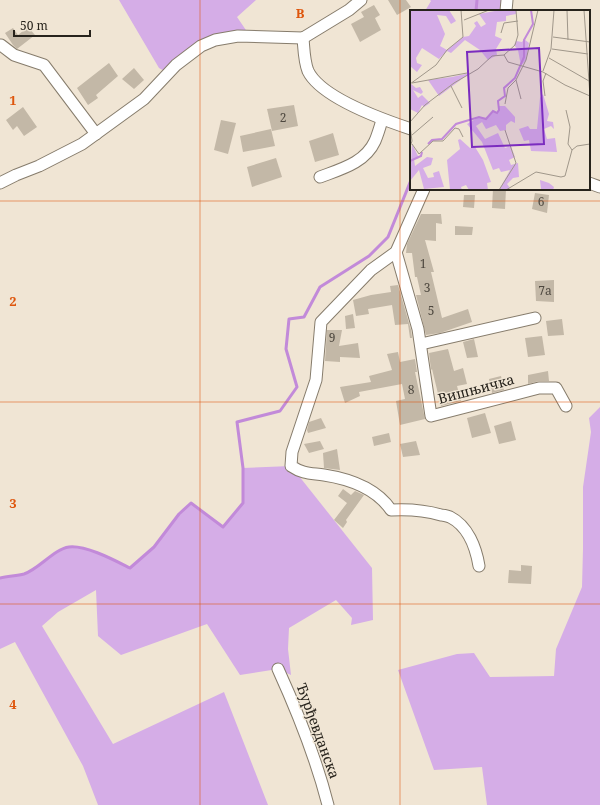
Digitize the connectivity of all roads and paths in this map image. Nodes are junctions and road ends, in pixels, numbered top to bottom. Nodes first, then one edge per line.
1 (361, 0) edge
2 (507, 0) edge
3 (506, 10) edge
4 (304, 38) junction
5 (1, 45) edge
6 (382, 120) junction
7 (410, 129) edge
8 (96, 134) junction
9 (0, 175) edge
10 (16, 175) junction
11 (320, 177) dead end
12 (0, 183) edge
13 (590, 183) edge
14 (600, 187) edge
15 (424, 190) edge
16 (396, 252) junction
17 (534, 318) dead end
18 (421, 344) junction
19 (566, 406) dead end
20 (479, 566) dead end
21 (278, 669) dead end
22 (328, 805) edge

1 - 4 street
2 - 3 street
4 - 6 street
4 - 8 street
5 - 8 street
6 - 7 street
6 - 11 street
8 - 10 street
9 - 10 street
10 - 12 street
13 - 14 street
15 - 16 street
16 - 18 street, Вишњичка
16 - 20 street
17 - 18 street
18 - 19 street, Вишњичка
21 - 22 street, Ђурђевданска

